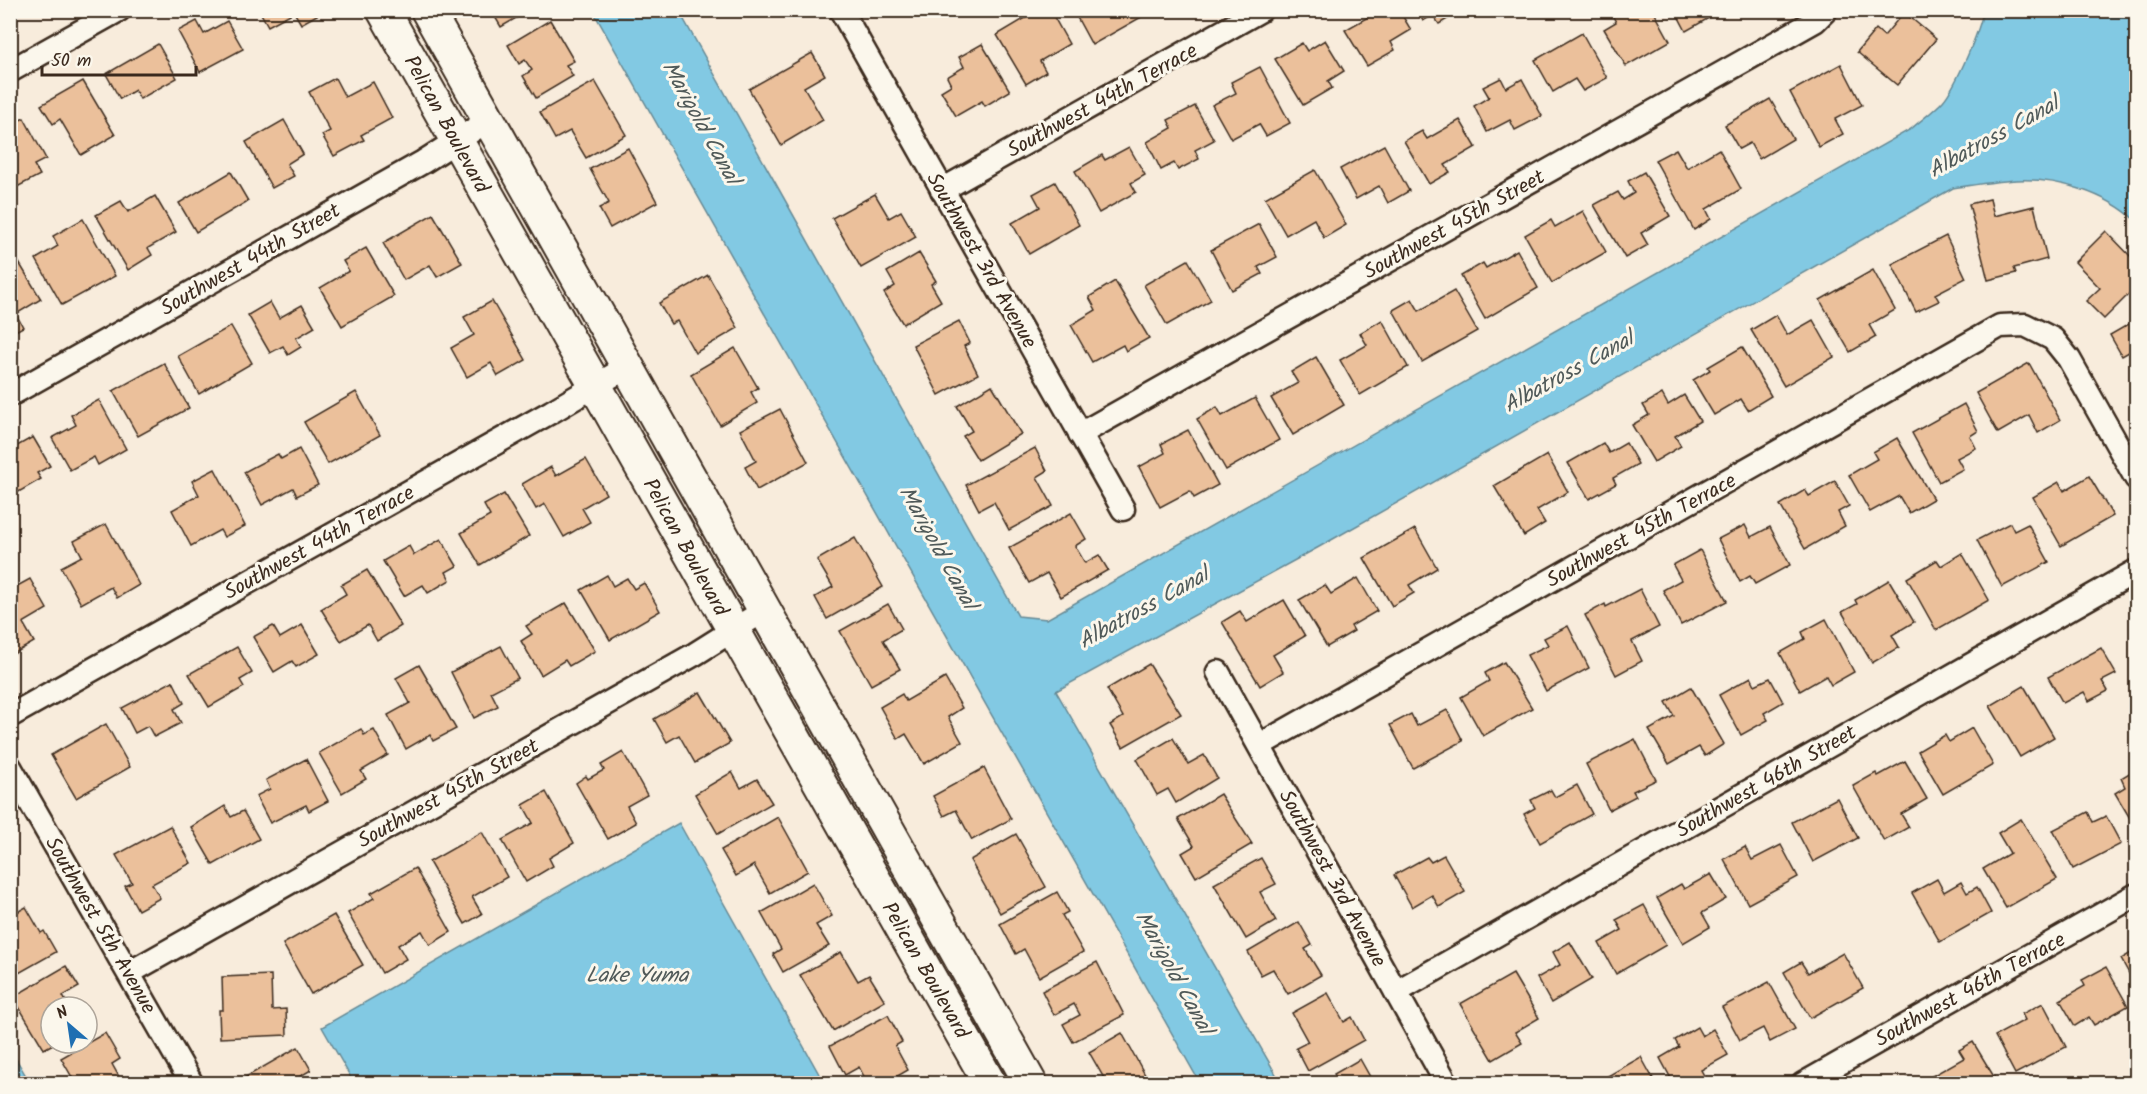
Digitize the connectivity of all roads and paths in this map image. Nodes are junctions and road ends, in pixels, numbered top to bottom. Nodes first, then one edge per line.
1 (119, 10) edge
2 (383, 10) edge
3 (427, 10) edge
4 (841, 10) edge
5 (1261, 10) edge
6 (1826, 10) edge
7 (10, 71) edge
8 (489, 120) junction
9 (457, 141) junction
10 (942, 189) junction
11 (627, 367) junction
12 (596, 386) junction
13 (10, 395) edge
14 (1080, 434) junction
15 (2136, 478) edge
16 (1123, 509) dead end
17 (2136, 571) edge
18 (765, 610) junction
19 (734, 631) junction
20 (1218, 672) dead end
21 (10, 716) edge
22 (1260, 745) junction
23 (10, 767) edge
24 (2136, 895) edge
25 (129, 973) junction
26 (1396, 992) junction
27 (192, 1083) edge
28 (990, 1083) edge
29 (1031, 1083) edge
30 (1447, 1083) edge
31 (1803, 1083) edge

1 - 7 street
2 - 9 street, Pelican Boulevard
3 - 8 street, Pelican Boulevard
4 - 10 street, Southwest 3rd Avenue
5 - 10 street, Southwest 44th Terrace
6 - 14 street, Southwest 45th Street
8 - 9 street, Southwest 44th Street
8 - 11 street, Pelican Boulevard
9 - 12 street, Pelican Boulevard
9 - 13 street, Southwest 44th Street
10 - 14 street, Southwest 3rd Avenue
11 - 12 street, Southwest 44th Terrace
11 - 18 street, Pelican Boulevard
12 - 19 street, Pelican Boulevard
12 - 21 street, Southwest 44th Terrace
14 - 16 street, Southwest 3rd Avenue
15 - 22 street, Southwest 45th Terrace
17 - 26 street, Southwest 46th Street
18 - 19 street, Southwest 45th Street
18 - 29 street, Pelican Boulevard
19 - 25 street, Southwest 45th Street
19 - 28 street, Pelican Boulevard
20 - 22 street, Southwest 3rd Avenue
22 - 26 street, Southwest 3rd Avenue
23 - 25 street, Southwest 5th Avenue
24 - 31 street, Southwest 46th Terrace
25 - 27 street, Southwest 5th Avenue
26 - 30 street, Southwest 3rd Avenue

